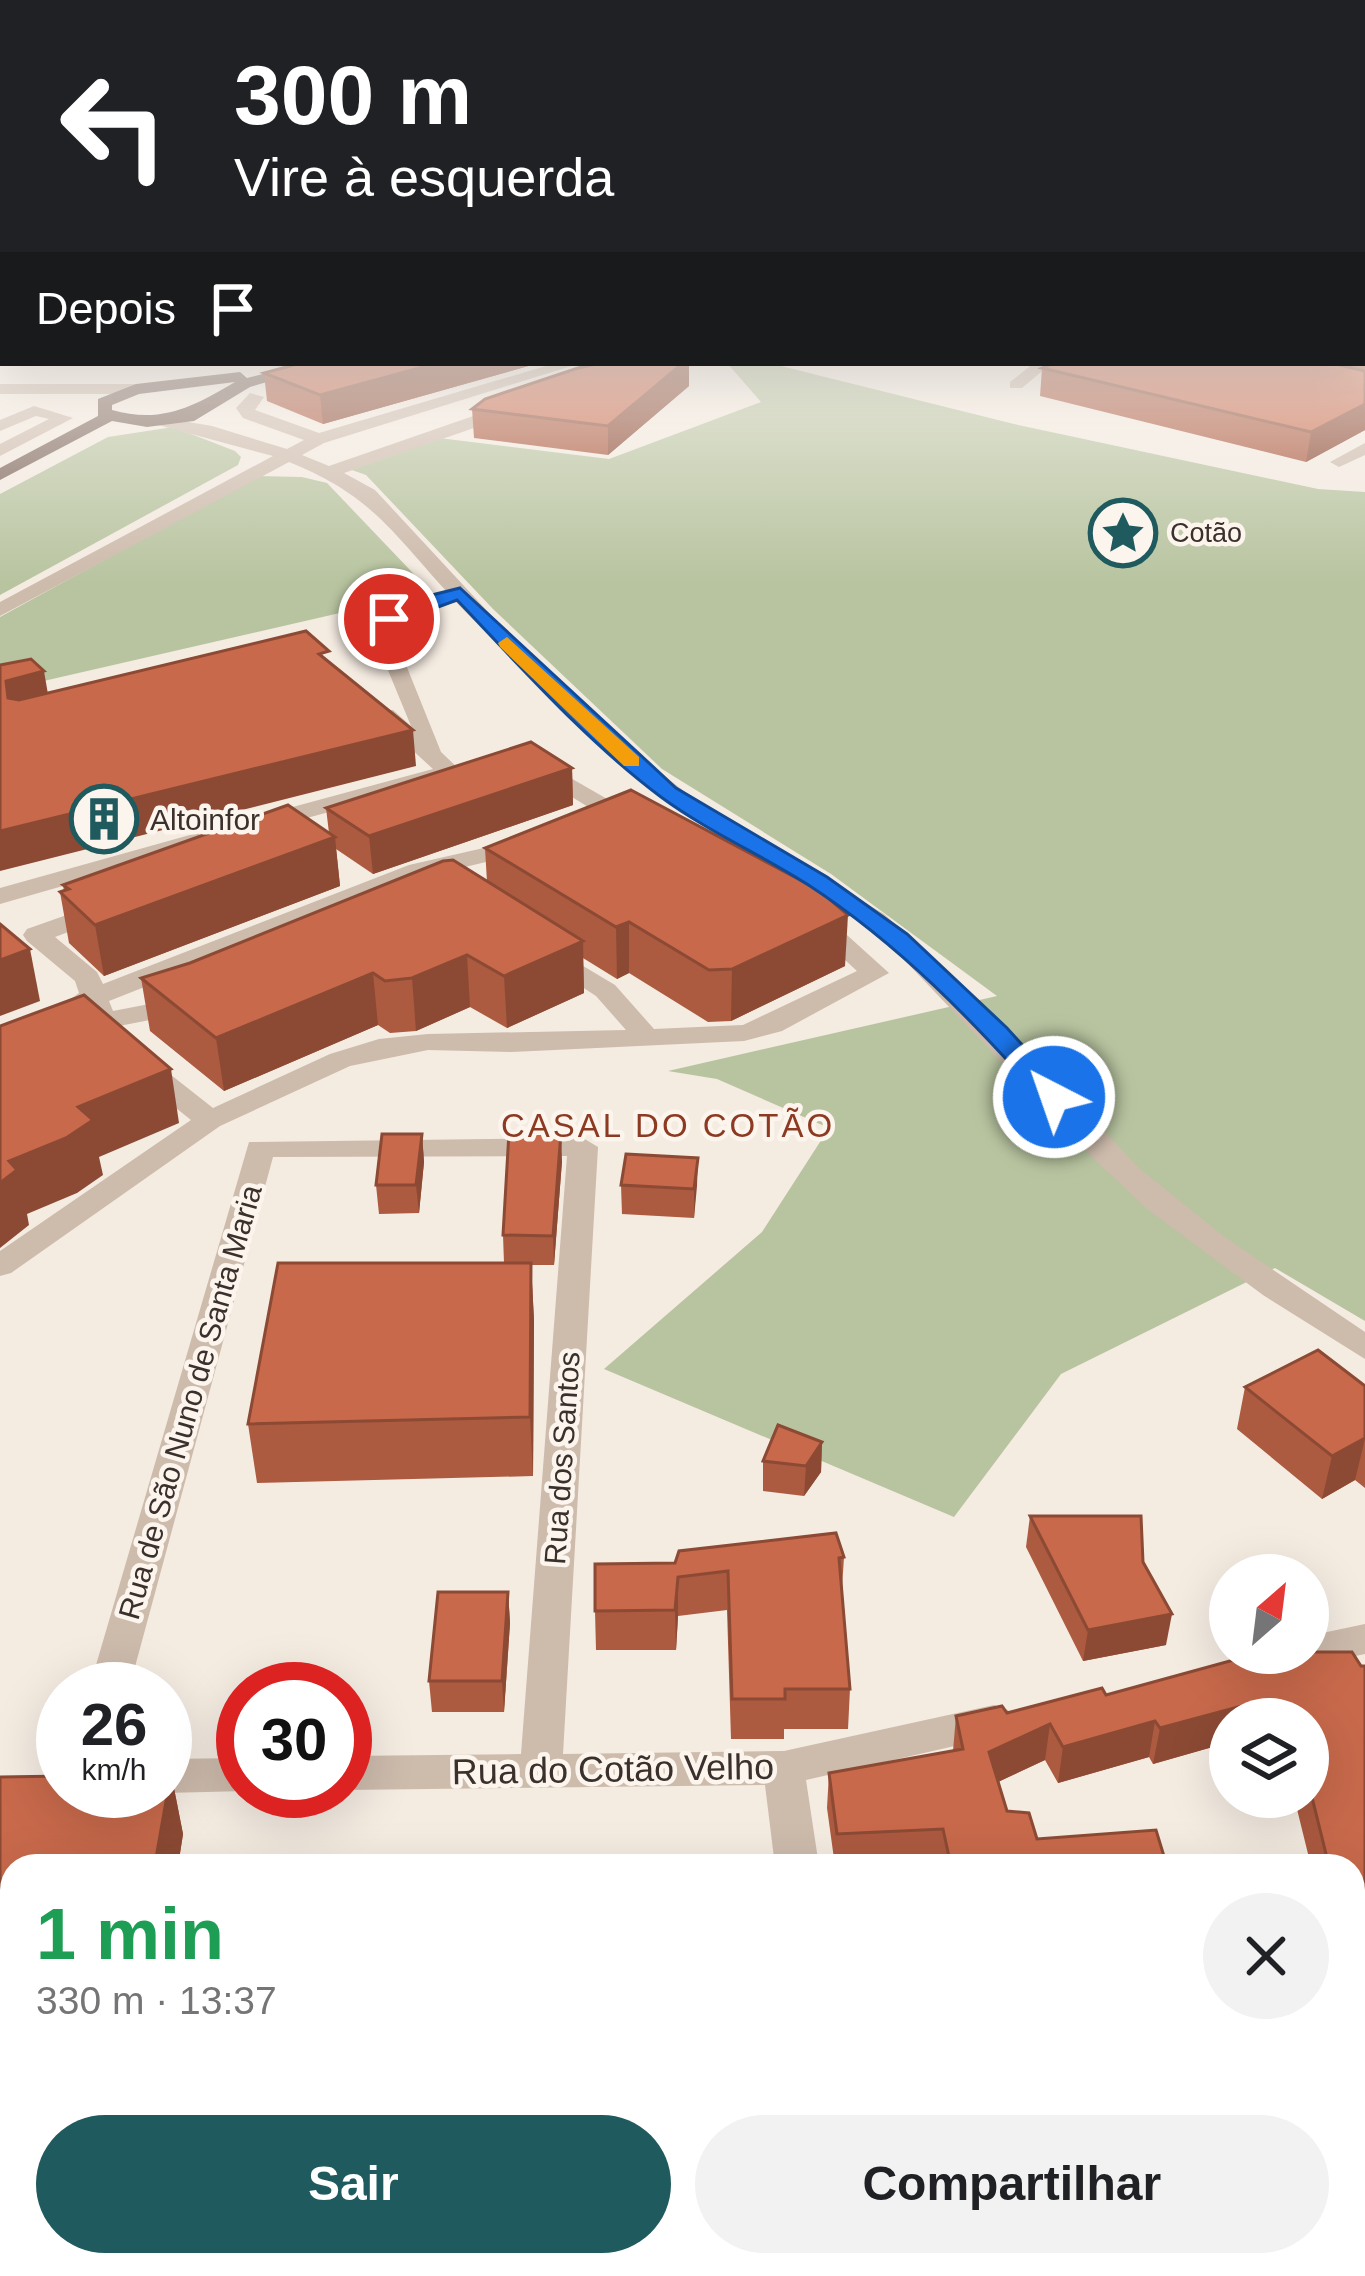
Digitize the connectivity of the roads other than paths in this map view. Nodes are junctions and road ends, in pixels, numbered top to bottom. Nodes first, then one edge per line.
1 (267, 370) edge
2 (297, 370) edge
3 (549, 370) edge
4 (1034, 370) edge
5 (1016, 385) dead end
6 (171, 386) junction
7 (0, 389) edge
8 (136, 389) junction
9 (67, 392) junction
10 (256, 397) dead end
11 (533, 401) edge
12 (207, 408) junction
13 (107, 410) junction
14 (156, 422) junction
15 (0, 426) edge
16 (216, 430) junction
17 (318, 439) junction
18 (1365, 448) edge
19 (0, 451) edge
20 (281, 456) junction
21 (1339, 462) dead end
22 (329, 472) junction
23 (0, 475) edge
24 (0, 487) edge
25 (460, 594) junction
26 (0, 610) edge
27 (362, 695) edge
28 (430, 756) junction
29 (517, 771) edge
30 (481, 784) edge
31 (668, 792) junction
32 (601, 817) junction
33 (653, 834) edge
34 (273, 847) edge
35 (418, 870) junction
36 (0, 896) edge
37 (465, 899) junction
38 (123, 903) edge
39 (426, 908) edge
40 (793, 908) edge
41 (528, 940) edge
42 (208, 996) edge
43 (98, 1008) junction
44 (56, 1024) edge
45 (645, 1038) junction
46 (210, 1120) junction
47 (583, 1147) joint
48 (0, 1266) edge
49 (1365, 1348) edge
50 (1365, 1640) edge
51 (1329, 1647) edge
52 (117, 1662) edge
53 (1031, 1713) edge
54 (784, 1768) junction
55 (542, 1770) junction
56 (372, 1773) edge
57 (795, 1854) edge

1 - 6 main road
2 - 12 main road
3 - 17 street
4 - 5 street
6 - 8 main road
6 - 12 main road
7 - 9 street
8 - 9 street
8 - 13 main road
9 - 13 street
10 - 17 street
11 - 22 street
12 - 14 main road
12 - 16 street
13 - 14 main road
13 - 23 main road
14 - 16 street
14 - 24 main road
15 - 19 street
16 - 20 street
17 - 20 street
18 - 21 street
20 - 22 street
20 - 26 street
22 - 25 street
25 - 28 street
25 - 31 street
27 - 28 street
28 - 36 street
29 - 32 street
30 - 34 street
31 - 32 street
31 - 49 street
32 - 33 street
35 - 37 street
35 - 37 street
35 - 43 street
37 - 39 street
38 - 43 street
40 - 45 street
41 - 45 street
42 - 43 street
43 - 44 street
43 - 46 street
45 - 46 street
46 - 48 street
47 - 52 street, Rua de São Nuno de Santa Maria
47 - 55 street, Rua dos Santos
50 - 51 street
53 - 54 street, Rua do Cotão Velho
54 - 55 street, Rua do Cotão Velho
54 - 57 street
55 - 56 street, Rua do Cotão Velho

